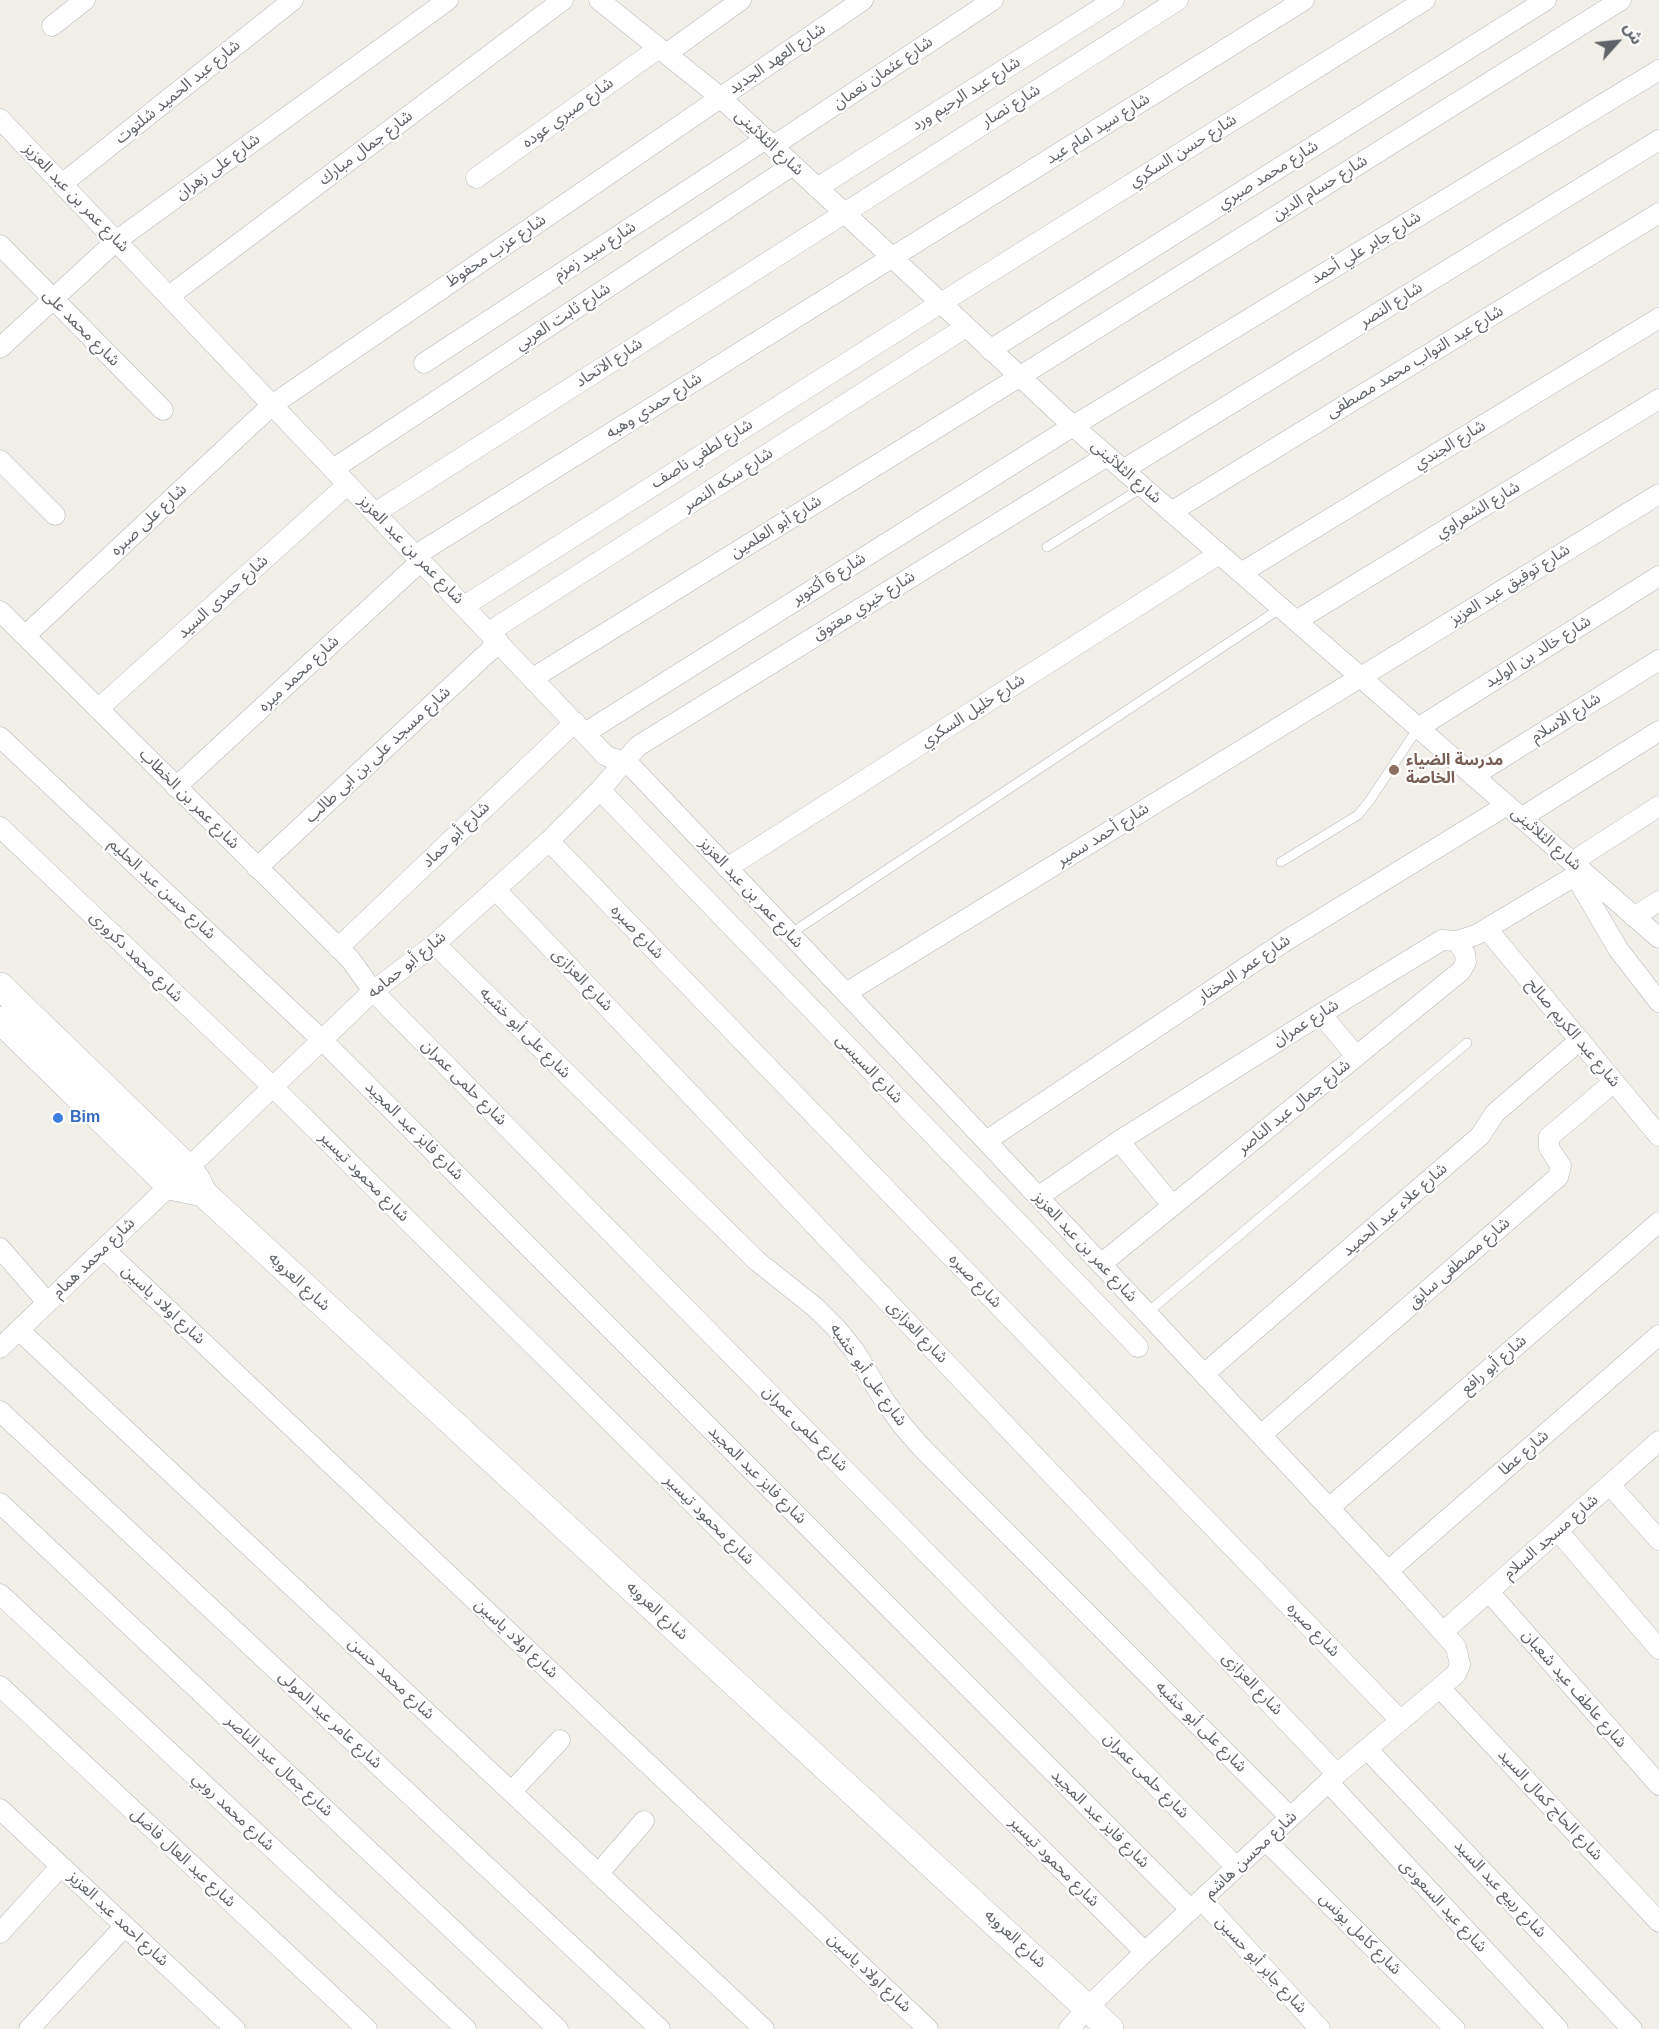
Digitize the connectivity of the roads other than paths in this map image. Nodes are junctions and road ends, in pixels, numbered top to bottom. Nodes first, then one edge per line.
1 (85, 0) edge
2 (293, 0) edge
3 (448, 0) edge
4 (563, 0) edge
5 (599, 0) edge
6 (741, 0) edge
7 (863, 0) edge
8 (993, 0) edge
9 (1114, 0) edge
10 (1178, 0) edge
11 (1304, 0) edge
12 (1425, 0) edge
13 (1546, 0) edge
14 (1621, 0) edge
15 (52, 26) dead end
16 (662, 51) junction
17 (1659, 70) edge
18 (720, 98) junction
19 (0, 119) edge
20 (1659, 140) edge
21 (769, 143) junction
22 (793, 165) junction
23 (476, 178) dead end
24 (62, 184) junction
25 (817, 188) junction
26 (843, 213) junction
27 (1659, 213) edge
28 (116, 241) junction
29 (0, 245) edge
30 (892, 257) junction
31 (169, 296) junction
32 (53, 299) junction
33 (941, 303) junction
34 (1659, 318) edge
35 (966, 327) junction
36 (0, 348) edge
37 (990, 350) junction
38 (424, 363) dead end
39 (1019, 377) junction
40 (1659, 399) edge
41 (272, 405) junction
42 (163, 410) dead end
43 (1073, 426) junction
44 (1107, 456) junction
45 (0, 460) edge
46 (333, 469) junction
47 (1123, 470) junction
48 (348, 484) junction
49 (1143, 487) junction
50 (1659, 494) edge
51 (1171, 512) junction
52 (375, 513) junction
53 (55, 515) dead end
54 (1047, 547) dead end
55 (1219, 554) junction
56 (418, 558) junction
57 (1241, 573) junction
58 (1659, 576) edge
59 (464, 606) junction
60 (1281, 608) junction
61 (0, 611) edge
62 (1296, 621) junction
63 (25, 636) junction
64 (494, 637) junction
65 (1659, 660) edge
66 (1360, 677) junction
67 (533, 678) junction
68 (98, 709) junction
69 (580, 727) junction
70 (1418, 728) junction
71 (1659, 731) edge
72 (0, 737) edge
73 (626, 762) junction
74 (1473, 776) junction
75 (176, 787) junction
76 (600, 790) junction
77 (1659, 806) edge
78 (1514, 812) junction
79 (0, 827) edge
80 (549, 841) junction
81 (1281, 862) dead end
82 (257, 868) junction
83 (727, 868) junction
84 (1577, 870) junction
85 (496, 890) junction
86 (1659, 900) edge
87 (1634, 917) junction
88 (1487, 929) junction
89 (790, 934) junction
90 (1659, 938) edge
91 (1457, 941) junction
92 (435, 944) junction
93 (338, 948) junction
94 (0, 986) edge
95 (373, 991) junction
96 (846, 993) junction
97 (1659, 1002) edge
98 (1321, 1014) junction
99 (0, 1020) edge
100 (1580, 1040) junction
101 (323, 1041) junction
102 (1467, 1043) dead end
103 (1356, 1056) junction
104 (1614, 1082) junction
105 (273, 1087) junction
106 (1659, 1136) edge
107 (986, 1141) junction
108 (1119, 1141) junction
109 (179, 1177) junction
110 (1038, 1197) junction
111 (1172, 1205) junction
112 (1659, 1222) edge
113 (0, 1248) edge
114 (104, 1249) junction
115 (1101, 1264) junction
116 (47, 1302) junction
117 (1147, 1313) junction
118 (19, 1330) junction
119 (1659, 1335) edge
120 (0, 1347) edge
121 (1138, 1347) dead end
122 (1204, 1374) junction
123 (0, 1410) edge
124 (1261, 1435) junction
125 (1659, 1442) edge
126 (1610, 1485) junction
127 (0, 1503) edge
128 (1329, 1508) junction
129 (1558, 1531) junction
130 (1659, 1540) edge
131 (1388, 1571) junction
132 (1488, 1592) junction
133 (0, 1594) edge
134 (1443, 1632) junction
135 (1659, 1649) edge
136 (0, 1686) edge
137 (1440, 1688) junction
138 (1401, 1721) junction
139 (560, 1740) dead end
140 (1367, 1749) junction
141 (1333, 1778) junction
142 (1659, 1785) edge
143 (511, 1792) junction
144 (0, 1809) edge
145 (1290, 1817) junction
146 (644, 1821) dead end
147 (1265, 1840) junction
148 (62, 1866) junction
149 (1236, 1868) junction
150 (598, 1874) junction
151 (1196, 1905) junction
152 (1659, 1922) edge
153 (125, 1926) junction
154 (0, 1933) edge
155 (1144, 1952) junction
156 (1088, 2007) junction
157 (223, 2025) edge
158 (29, 2029) edge
159 (367, 2029) edge
160 (466, 2029) edge
161 (558, 2029) edge
162 (660, 2029) edge
163 (764, 2029) edge
164 (928, 2029) edge
165 (1069, 2029) edge
166 (1110, 2029) edge
167 (1320, 2029) edge
168 (1455, 2029) edge
169 (1558, 2029) edge
170 (1632, 2029) edge

1 - 15 street
2 - 24 street, شارع عبد الحميد شلتوت
3 - 28 street, شارع على زهران
4 - 31 street, شارع جمال مبارك
5 - 16 street, شارع الثلاثينى
6 - 16 street, شارع صبري عوده
7 - 18 street, شارع العهد الجديد
8 - 21 street, شارع عثمان نعمان
9 - 25 street, شارع عبد الرحيم ورد
10 - 26 street, شارع نصار
11 - 30 street, شارع سيد امام عيد
12 - 33 street, شارع حسن السكري
13 - 37 street, شارع محمد صبري
14 - 39 street, شارع حسام الدين
16 - 18 street, شارع الثلاثينى
16 - 23 street, شارع صبري عوده
17 - 43 street, شارع جابر علي أحمد
18 - 21 street, شارع الثلاثينى
18 - 41 street, شارع عزب محفوظ
19 - 24 street, شارع عمر بن عبد العزيز
20 - 47 street, شارع النصر
21 - 22 street, شارع الثلاثينى
21 - 38 street, شارع سيد زمزم
22 - 25 street, شارع الثلاثينى
22 - 46 street, شارع ثابت العربي
24 - 28 street, شارع عمر بن عبد العزيز
25 - 26 street, شارع الثلاثينى
26 - 30 street, شارع الثلاثينى
26 - 52 street, شارع الاتحاد
27 - 51 street, شارع عبد التواب محمد مصطفى
28 - 31 street, شارع عمر بن عبد العزيز
28 - 32 street, شارع على زهران
29 - 32 street, شارع محمد على
30 - 33 street, شارع الثلاثينى
30 - 56 street, شارع حمدي وهبه
31 - 41 street, شارع عمر بن عبد العزيز
32 - 36 street, شارع على زهران
32 - 42 street, شارع محمد على
33 - 35 street, شارع الثلاثينى
33 - 59 street, شارع لطفي ناصف
34 - 57 street, شارع الجندي
35 - 37 street, شارع الثلاثينى
35 - 64 street, شارع سكه النصر
37 - 39 street, شارع الثلاثينى
39 - 43 street, شارع الثلاثينى
39 - 67 street, شارع أبو العلمين
40 - 62 street, شارع الشعراوي
41 - 46 street, شارع عمر بن عبد العزيز
41 - 63 street, شارع على صبره
43 - 44 street, شارع الثلاثينى
43 - 69 street, شارع 6 أكتوبر
44 - 47 street, شارع الثلاثينى
44 - 73 street, شارع خيري معتوق
45 - 53 street
46 - 48 street, شارع عمر بن عبد العزيز
47 - 49 street, شارع الثلاثينى
48 - 52 street, شارع عمر بن عبد العزيز
48 - 68 street, شارع حمدى السيد
49 - 51 street, شارع الثلاثينى
49 - 54 lane
50 - 66 street, شارع توفيق عبد العزيز
51 - 55 street, شارع الثلاثينى
52 - 56 street, شارع عمر بن عبد العزيز
55 - 57 street, شارع الثلاثينى
55 - 83 street, شارع خليل السكري
56 - 59 street, شارع عمر بن عبد العزيز
56 - 75 street, شارع محمد ميره
57 - 60 street, شارع الثلاثينى
58 - 70 street, شارع خالد بن الوليد
59 - 64 street, شارع عمر بن عبد العزيز
60 - 62 street, شارع الثلاثينى
60 - 89 lane
61 - 63 street, شارع عمر بن الخطاب
62 - 66 street, شارع الثلاثينى
63 - 68 street, شارع عمر بن الخطاب
64 - 67 street, شارع عمر بن عبد العزيز
64 - 82 street, شارع مسجد على بن ابى طالب
65 - 74 street, شارع الاسلام
66 - 70 street, شارع الثلاثينى
66 - 96 street, شارع أحمد سمير
67 - 69 street, شارع عمر بن عبد العزيز
68 - 75 street, شارع عمر بن الخطاب
69 - 73 street, شارع عمر بن عبد العزيز
69 - 93 street, شارع أبو حماد
70 - 74 street, شارع الثلاثينى
70 - 81 lane
71 - 78 street, شارع عمر المختار
72 - 101 street, شارع حسن عبد الحليم
73 - 76 street, شارع أبو حمامه
73 - 83 street, شارع عمر بن عبد العزيز
74 - 78 street, شارع الثلاثينى
75 - 82 street, شارع عمر بن الخطاب
76 - 80 street, شارع أبو حمامه
76 - 121 street, شارع السيسى
77 - 84 street
78 - 84 street, شارع الثلاثينى
78 - 107 street, شارع عمر المختار
79 - 105 street, شارع محمد دكرورى
80 - 85 street, شارع أبو حمامه
80 - 138 street, شارع صبره
82 - 93 street, شارع عمر بن الخطاب
83 - 89 street, شارع عمر بن عبد العزيز
84 - 87 street, شارع الثلاثينى
84 - 88 street, شارع عمران
84 - 97 street
85 - 92 street, شارع أبو حمامه
85 - 141 street, شارع العزازى
86 - 87 street
87 - 90 street, شارع الثلاثينى
88 - 91 street, شارع عمران
88 - 100 street, شارع عبد الكريم صالح
89 - 96 street, شارع عمر بن عبد العزيز
91 - 98 street, شارع عمران
91 - 103 street, شارع جمال عبد الناصر
92 - 95 street, شارع أبو حمامه
92 - 145 street, شارع على أبو خشبه
93 - 95 street, شارع عمر بن الخطاب
94 - 109 street
95 - 101 street, شارع أبو حمامه
95 - 149 street, شارع حلمى عمران
96 - 107 street, شارع عمر بن عبد العزيز
98 - 103 street
98 - 108 street, شارع عمران
99 - 109 street
100 - 104 street, شارع عبد الكريم صالح
100 - 122 street, شارع علاء عبد الحميد
101 - 105 street, شارع أبو حمامه
101 - 151 street, شارع فايز عبد المجيد
102 - 117 lane
103 - 111 street, شارع جمال عبد الناصر
104 - 106 street, شارع عبد الكريم صالح
104 - 124 street, شارع مصطفى سابق
105 - 109 street, شارع أبو حمامه
105 - 155 street, شارع محمود تيسير
107 - 110 street, شارع عمر بن عبد العزيز
108 - 110 street, شارع عمران
108 - 111 street
109 - 114 street, شارع محمد همام
109 - 156 street, شارع العروبه
110 - 115 street, شارع عمر بن عبد العزيز
111 - 115 street, شارع جمال عبد الناصر
112 - 128 street, شارع أبو رافع
113 - 116 street
114 - 116 street, شارع محمد همام
114 - 164 street, شارع اولاد ياسين
115 - 117 street, شارع عمر بن عبد العزيز
116 - 118 street, شارع محمد همام
117 - 122 street, شارع عمر بن عبد العزيز
118 - 120 street, شارع محمد همام
118 - 143 street, شارع محمد حسن
119 - 131 street, شارع عطا
122 - 124 street, شارع عمر بن عبد العزيز
123 - 162 street, شارع عامر عبد المولى
124 - 128 street, شارع عمر بن عبد العزيز
125 - 126 street, شارع مسجد السلام
126 - 129 street, شارع مسجد السلام
126 - 130 street
127 - 161 street, شارع جمال عبد الناصر
128 - 131 street, شارع عمر بن عبد العزيز
129 - 132 street, شارع مسجد السلام
129 - 135 street
131 - 134 street, شارع عمر بن عبد العزيز
132 - 134 street, شارع مسجد السلام
132 - 142 street, شارع عاطف عيد شعبان
133 - 160 street, شارع محمد روبي
134 - 137 street, شارع عمر بن عبد العزيز
136 - 159 street, شارع عبد العال فاضل
137 - 138 street, شارع محسن هاشم
137 - 152 street, شارع الحاج كمال السيد
138 - 140 street, شارع محسن هاشم
139 - 143 street
140 - 141 street, شارع محسن هاشم
140 - 170 street, شارع ربيع عبد السيد
141 - 145 street, شارع محسن هاشم
141 - 169 street, شارع عيد السعودى
143 - 150 street, شارع محمد حسن
144 - 148 street, شارع احمد عبد العزيز
145 - 147 street, شارع محسن هاشم
146 - 150 street
147 - 149 street, شارع محسن هاشم
147 - 168 street, شارع كامل يونس
148 - 153 street, شارع احمد عبد العزيز
148 - 154 street
149 - 151 street, شارع محسن هاشم
150 - 163 street, شارع محمد حسن
151 - 155 street, شارع محسن هاشم
151 - 167 street, شارع جابر أبو حسين
153 - 157 street, شارع احمد عبد العزيز
153 - 158 street
155 - 156 street, شارع محسن هاشم
156 - 165 street, شارع محسن هاشم
156 - 166 street, شارع العروبه

